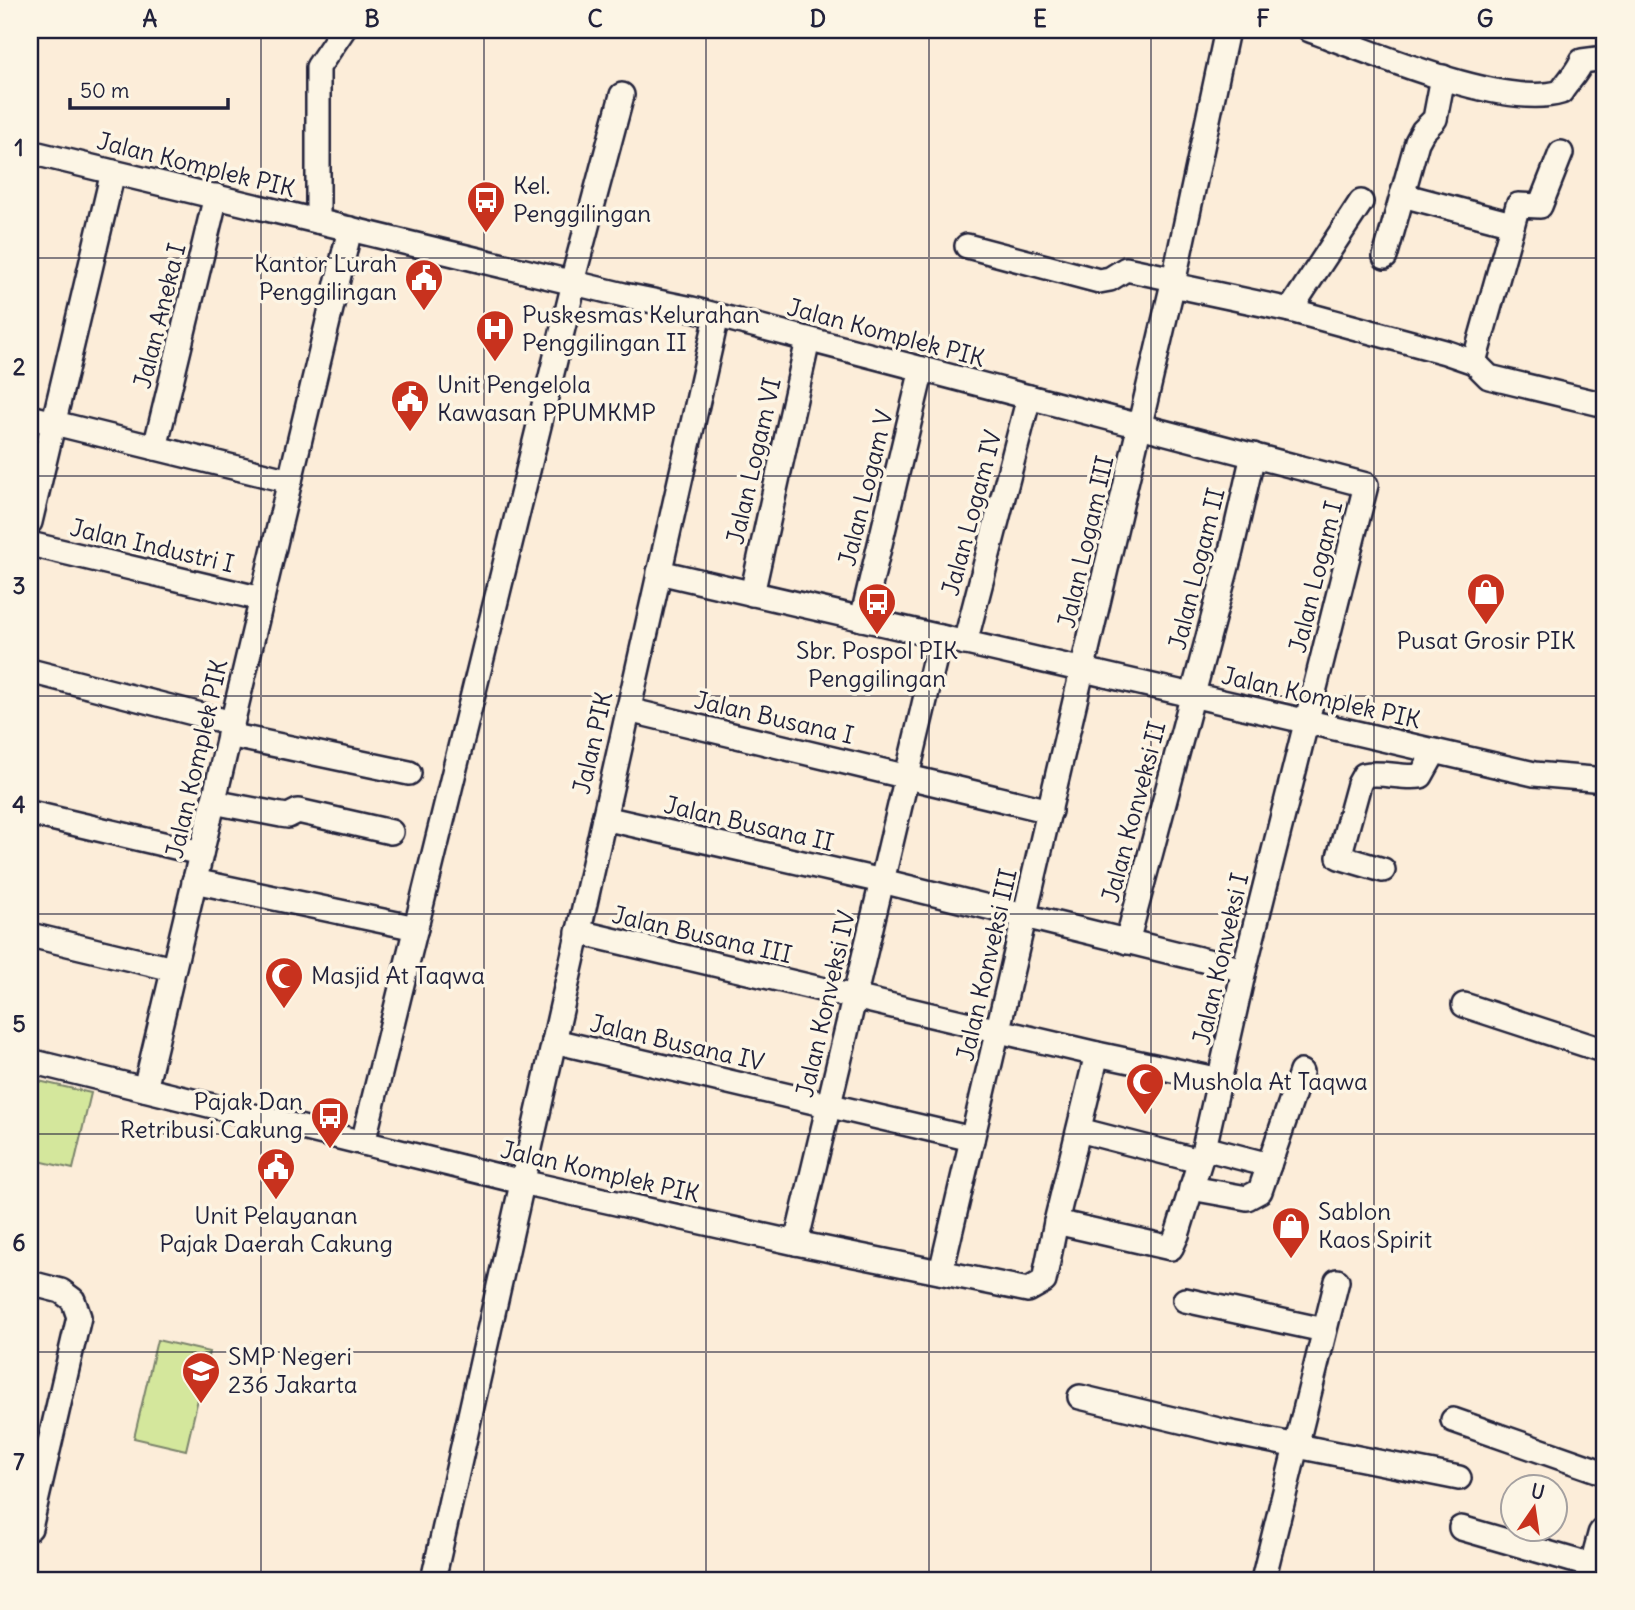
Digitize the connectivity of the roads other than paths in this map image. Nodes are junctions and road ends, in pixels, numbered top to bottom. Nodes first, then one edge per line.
1 (343, 30) edge
2 (1227, 30) edge
3 (1310, 30) edge
4 (1605, 58) edge
5 (1443, 77) junction
6 (622, 96) dead end
7 (30, 152) edge
8 (1561, 153) dead end
9 (113, 172) junction
10 (1402, 195) junction
11 (216, 197) junction
12 (1361, 202) dead end
13 (318, 221) junction
14 (1512, 224) junction
15 (350, 229) junction
16 (967, 246) dead end
17 (1385, 257) dead end
18 (573, 282) junction
19 (1174, 282) junction
20 (1290, 310) junction
21 (717, 316) junction
22 (808, 340) junction
23 (1474, 362) junction
24 (922, 369) junction
25 (1029, 397) junction
26 (1605, 405) edge
27 (30, 417) edge
28 (54, 423) junction
29 (1139, 426) junction
30 (155, 448) junction
31 (1253, 456) junction
32 (290, 481) junction
33 (1366, 485) joint
34 (30, 522) edge
35 (30, 544) edge
36 (659, 572) junction
37 (752, 594) junction
38 (262, 599) junction
39 (862, 619) junction
40 (940, 637) junction
41 (965, 643) junction
42 (1084, 670) junction
43 (30, 671) edge
44 (1192, 695) junction
45 (628, 710) junction
46 (1305, 722) junction
47 (231, 729) junction
48 (1435, 751) junction
49 (409, 773) dead end
50 (907, 777) junction
51 (1605, 780) edge
52 (214, 802) junction
53 (1050, 811) junction
54 (30, 813) edge
55 (604, 818) junction
56 (391, 832) dead end
57 (201, 853) junction
58 (1383, 870) dead end
59 (194, 881) junction
60 (882, 881) junction
61 (1025, 917) junction
62 (416, 929) junction
63 (578, 932) junction
64 (30, 935) edge
65 (1127, 942) junction
66 (173, 970) junction
67 (1244, 970) junction
68 (855, 997) junction
69 (1464, 1005) dead end
70 (998, 1031) junction
71 (554, 1041) junction
72 (1605, 1051) edge
73 (1097, 1054) junction
74 (30, 1061) edge
75 (1301, 1072) dead end
76 (1220, 1080) junction
77 (145, 1089) junction
78 (829, 1105) junction
79 (1079, 1130) junction
80 (972, 1139) junction
81 (363, 1143) junction
82 (1202, 1155) junction
83 (1269, 1165) junction
84 (522, 1182) junction
85 (1191, 1188) junction
86 (1056, 1222) junction
87 (796, 1243) junction
88 (941, 1272) junction
89 (1337, 1281) dead end
90 (30, 1283) edge
91 (1185, 1300) dead end
92 (1324, 1330) junction
93 (1080, 1397) dead end
94 (1453, 1420) dead end
95 (1296, 1444) junction
96 (1605, 1473) edge
97 (1459, 1478) dead end
98 (30, 1528) edge
99 (1461, 1528) dead end
100 (1605, 1535) edge
101 (1595, 1574) edge
102 (433, 1580) edge
103 (1263, 1580) edge

1 - 13 street
2 - 19 street, Jalan Logam III
3 - 5 street
4 - 5 street
5 - 10 street
6 - 18 street
7 - 9 street, Jalan Komplek PIK
8 - 14 street
9 - 11 street, Jalan Komplek PIK
9 - 28 street
10 - 14 street
10 - 17 street
11 - 13 street, Jalan Komplek PIK
11 - 30 street, Jalan Aneka I
12 - 20 street
13 - 15 street, Jalan Komplek PIK
14 - 23 street
15 - 18 street, Jalan Komplek PIK
15 - 32 street, Jalan Komplek PIK
16 - 19 street
18 - 21 street, Jalan Komplek PIK
18 - 62 street
19 - 20 street
19 - 29 street, Jalan Logam III
20 - 23 street
21 - 22 street, Jalan Komplek PIK
21 - 36 street, Jalan PIK
22 - 24 street, Jalan Komplek PIK
22 - 37 street, Jalan Logam VI
23 - 26 street
24 - 25 street, Jalan Komplek PIK
24 - 39 street, Jalan Logam V
25 - 29 street, Jalan Komplek PIK
25 - 41 street, Jalan Logam IV
27 - 28 street
28 - 30 street
28 - 34 street
29 - 31 street, Jalan Komplek PIK
29 - 42 street, Jalan Logam III
30 - 32 street
31 - 33 street, Jalan Komplek PIK
31 - 44 street, Jalan Logam II
32 - 38 street, Jalan Komplek PIK
33 - 46 street, Jalan Logam I
35 - 38 street, Jalan Industri I
36 - 37 street, Jalan Komplek PIK
36 - 45 street, Jalan PIK
37 - 39 street, Jalan Komplek PIK
38 - 47 street, Jalan Komplek PIK
39 - 40 street, Jalan Komplek PIK
40 - 41 street, Jalan Komplek PIK
40 - 50 street, Jalan Konveksi IV
41 - 42 street, Jalan Komplek PIK
42 - 44 street, Jalan Komplek PIK
42 - 53 street, Jalan Konveksi III
43 - 47 street
44 - 46 street, Jalan Komplek PIK
44 - 65 street, Jalan Konveksi II
45 - 50 street, Jalan Busana I
45 - 55 street, Jalan PIK
46 - 48 street, Jalan Komplek PIK
46 - 67 street, Jalan Konveksi I
47 - 49 street
47 - 52 street, Jalan Komplek PIK
48 - 51 street, Jalan Komplek PIK
48 - 58 street
50 - 53 street
50 - 60 street, Jalan Konveksi IV
52 - 56 street
52 - 57 street, Jalan Komplek PIK
53 - 61 street, Jalan Konveksi III
54 - 57 street
55 - 60 street, Jalan Busana II
55 - 63 street, Jalan PIK
57 - 59 street, Jalan Komplek PIK
59 - 62 street
59 - 66 street, Jalan Komplek PIK
60 - 61 street, Jalan Busana II
60 - 68 street, Jalan Konveksi IV
61 - 65 street, Jalan Busana II
61 - 70 street, Jalan Konveksi III
62 - 81 street
63 - 68 street, Jalan Busana III
63 - 71 street, Jalan PIK
64 - 66 street
65 - 67 street, Jalan Busana II
66 - 77 street, Jalan Komplek PIK
67 - 76 street, Jalan Konveksi I
68 - 70 street, Jalan Busana III
68 - 78 street, Jalan Konveksi IV
69 - 72 street
70 - 73 street, Jalan Busana III
70 - 80 street, Jalan Konveksi III
71 - 78 street, Jalan Busana IV
71 - 84 street, Jalan PIK
73 - 76 street, Jalan Busana III
73 - 79 street
74 - 77 street, Jalan Komplek PIK
75 - 83 street
76 - 82 street, Jalan Konveksi I
77 - 81 street, Jalan Komplek PIK
78 - 80 street, Jalan Busana IV
78 - 87 street, Jalan Konveksi IV
79 - 82 street
79 - 86 street
80 - 88 street, Jalan Konveksi III
81 - 84 street, Jalan Komplek PIK
82 - 83 street
82 - 85 street, Jalan Konveksi I
83 - 85 street
84 - 87 street, Jalan Komplek PIK
84 - 102 street, Jalan PIK
85 - 86 street, Jalan Konveksi I
86 - 88 street, Jalan Komplek PIK
87 - 88 street, Jalan Komplek PIK
89 - 92 street
90 - 98 street
91 - 92 street
92 - 95 street
93 - 95 street
94 - 96 street
95 - 97 street
95 - 103 street
99 - 101 street
100 - 101 main road

